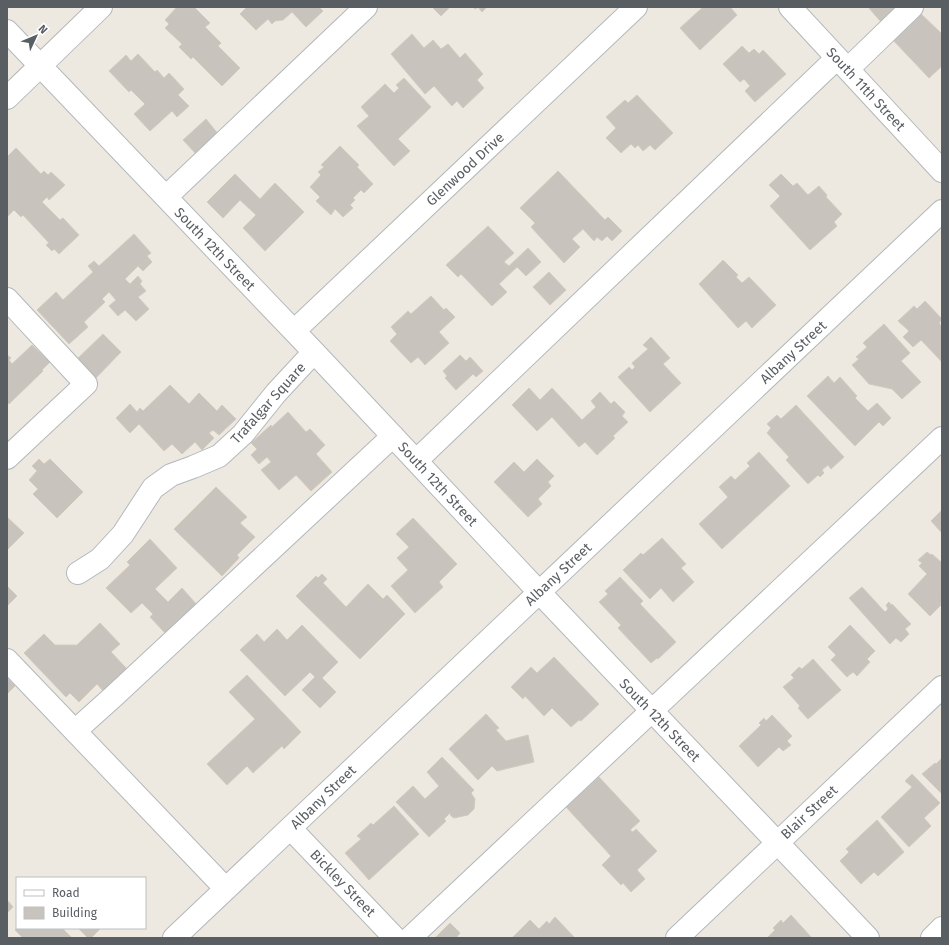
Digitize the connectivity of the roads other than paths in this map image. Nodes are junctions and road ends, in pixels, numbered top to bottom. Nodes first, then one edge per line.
1 (101, 7) edge
2 (366, 7) edge
3 (636, 7) edge
4 (790, 7) edge
5 (912, 7) edge
6 (7, 32) edge
7 (842, 64) junction
8 (40, 66) junction
9 (7, 98) edge
10 (942, 171) edge
11 (166, 197) junction
12 (942, 211) edge
13 (7, 299) edge
14 (294, 331) junction
15 (314, 352) junction
16 (393, 436) junction
17 (942, 438) edge
18 (7, 458) edge
19 (416, 461) junction
20 (78, 574) dead end
21 (539, 592) junction
22 (7, 660) edge
23 (942, 687) edge
24 (651, 711) junction
25 (75, 731) junction
26 (291, 829) junction
27 (777, 843) junction
28 (226, 889) junction
29 (942, 928) edge
30 (174, 938) edge
31 (395, 938) edge
32 (410, 938) edge
33 (677, 938) edge
34 (868, 938) edge
35 (932, 938) edge

1 - 8 street
2 - 11 street
3 - 14 street, Glenwood Drive
4 - 7 street, South 11th Street
5 - 7 street
6 - 8 street, South 12th Street
7 - 10 street, South 11th Street
7 - 19 street
8 - 9 street
8 - 11 street, South 12th Street
11 - 14 street, South 12th Street
12 - 21 street, Albany Street
13 - 18 street
14 - 15 street, South 12th Street
15 - 16 street, South 12th Street
15 - 20 street, Trafalgar Square
16 - 19 street, South 12th Street
16 - 25 street
17 - 24 street
19 - 21 street, South 12th Street
21 - 24 street, South 12th Street
21 - 26 street, Albany Street
22 - 25 street
23 - 27 street, Blair Street
24 - 27 street, South 12th Street
24 - 32 street
25 - 28 street
26 - 28 street, Albany Street
26 - 31 street, Bickley Street
27 - 33 street, Blair Street
27 - 34 street, South 12th Street
28 - 30 street, Albany Street
29 - 35 street

